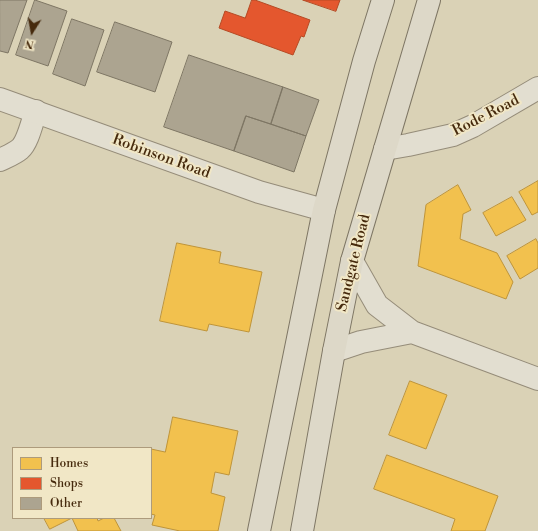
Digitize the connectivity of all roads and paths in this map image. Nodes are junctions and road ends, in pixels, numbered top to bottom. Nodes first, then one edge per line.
1 (383, 0) edge
2 (430, 0) edge
3 (538, 88) edge
4 (0, 99) edge
5 (36, 111) junction
6 (385, 149) junction
7 (0, 160) edge
8 (324, 210) junction
9 (352, 261) junction
10 (412, 332) junction
11 (334, 351) junction
12 (538, 379) edge
13 (260, 531) edge
14 (302, 531) edge

1 - 8 highway
2 - 6 highway, Sandgate Road
3 - 6 street, Rode Road
4 - 5 street, Robinson Road
5 - 7 street
5 - 8 street, Robinson Road
6 - 9 highway, Sandgate Road
8 - 13 highway
9 - 10 street
9 - 11 highway, Sandgate Road
10 - 11 street
10 - 12 street
11 - 14 highway, Sandgate Road

